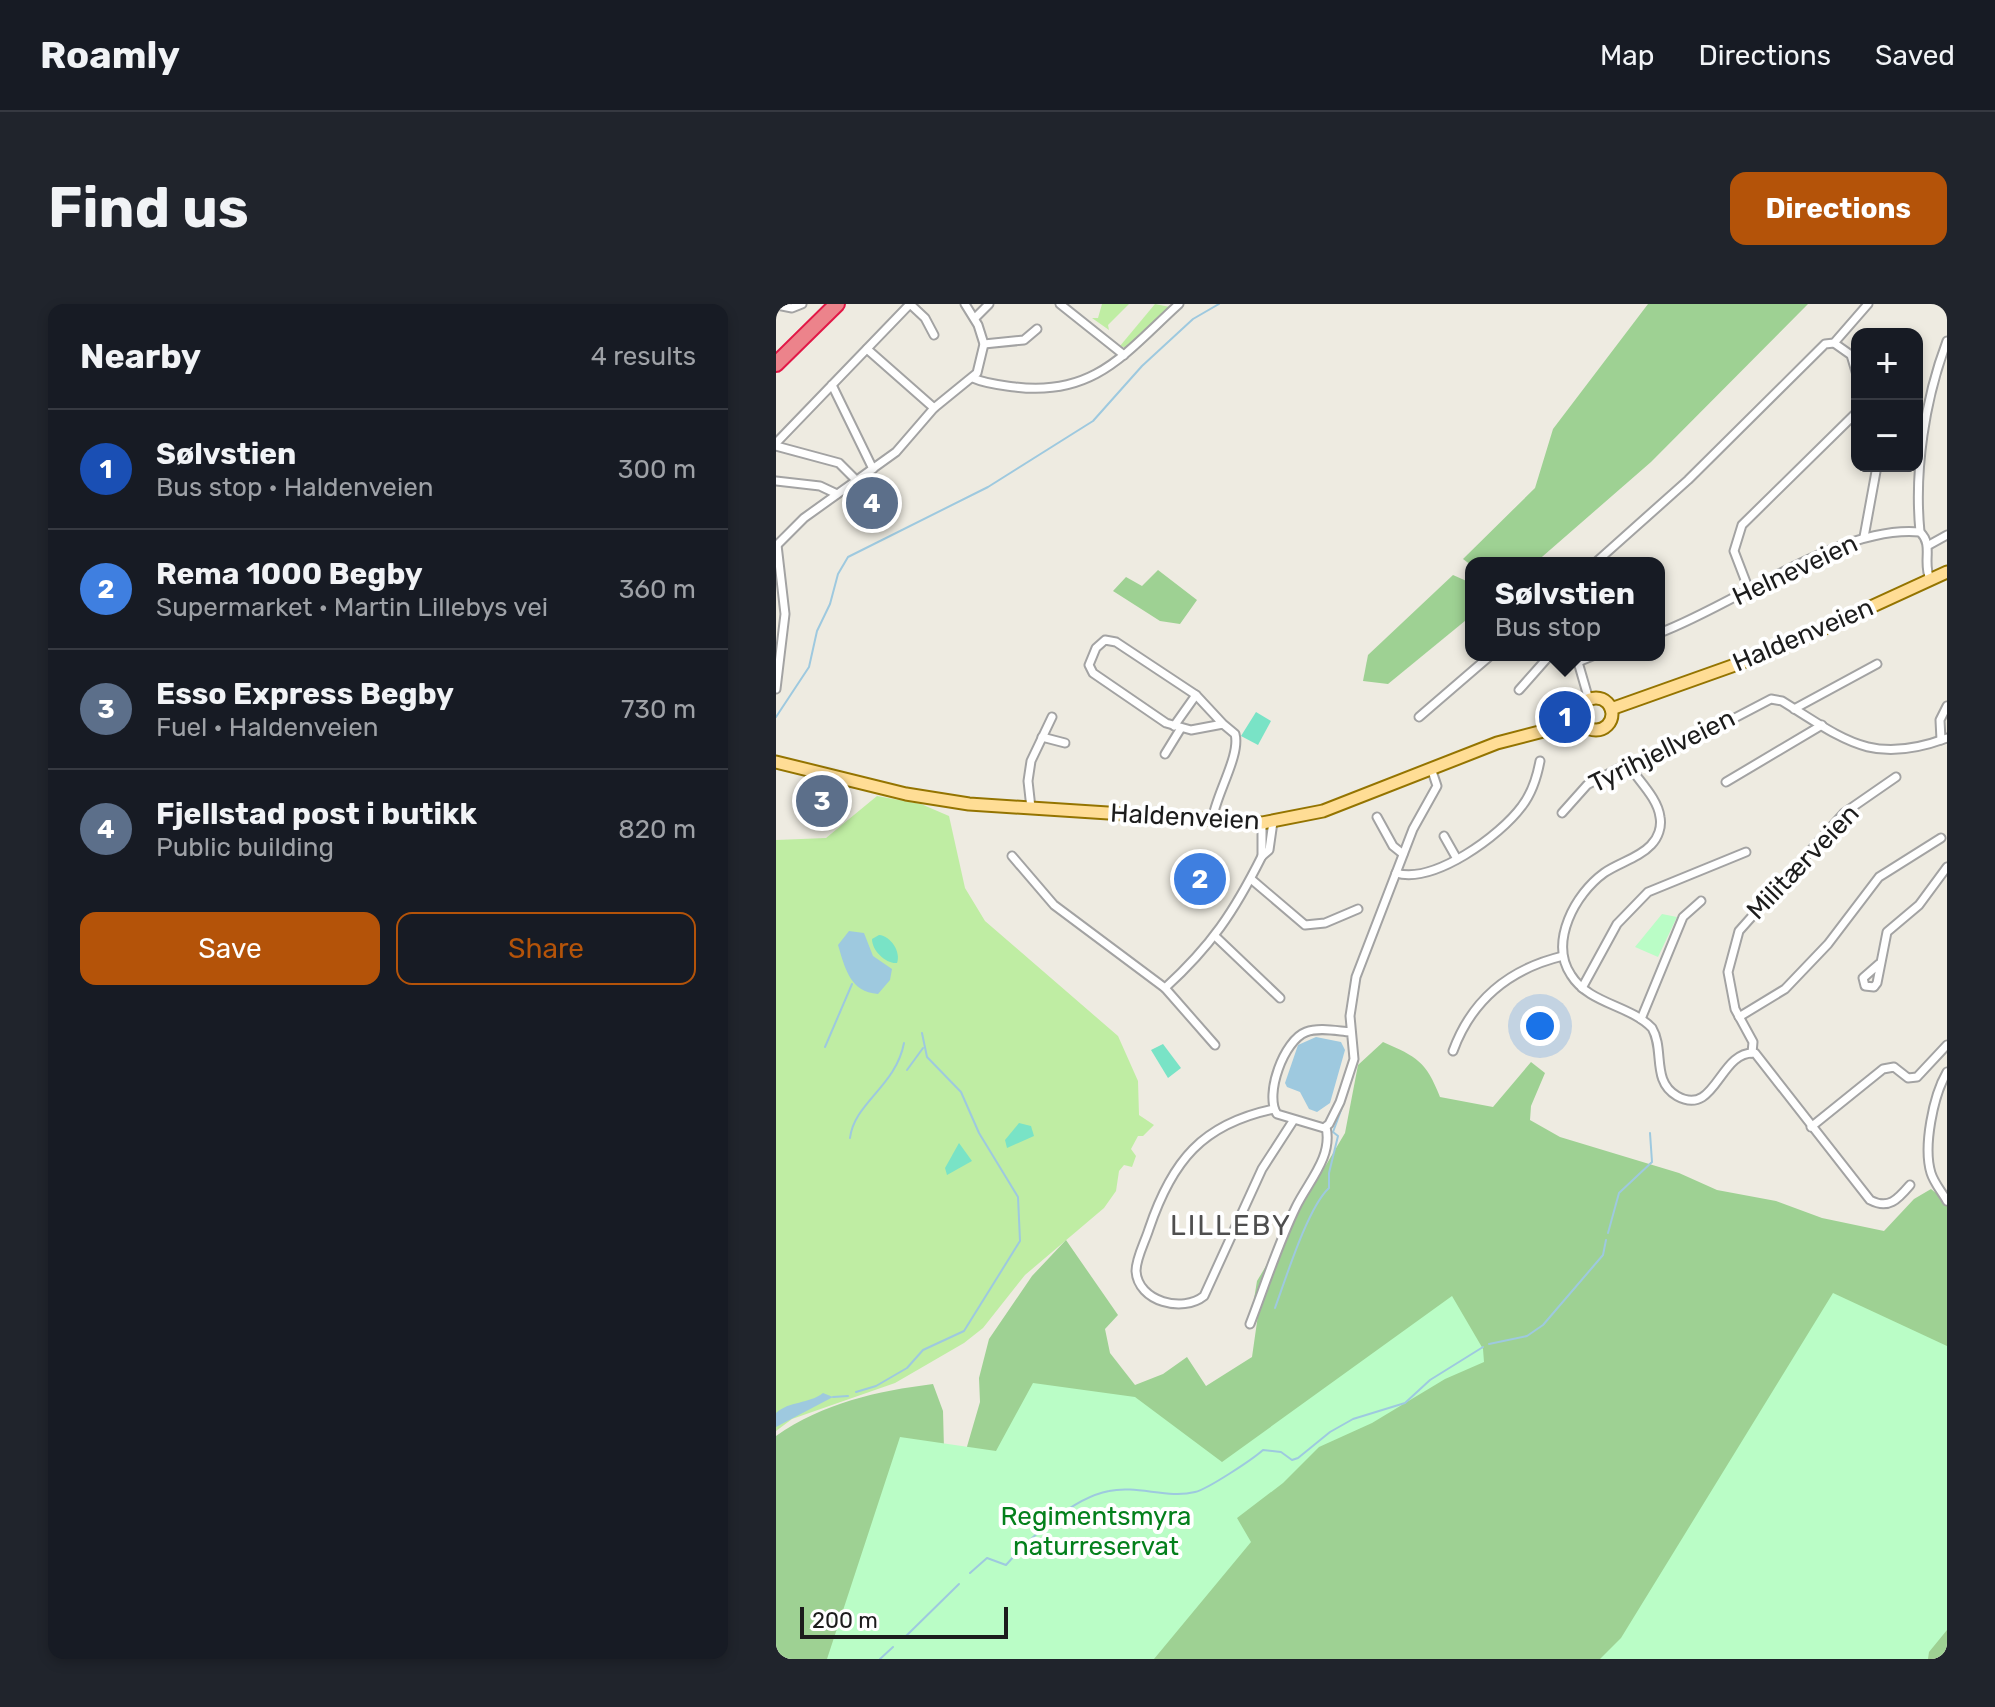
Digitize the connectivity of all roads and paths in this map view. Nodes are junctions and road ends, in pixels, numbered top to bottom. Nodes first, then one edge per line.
1 (802, 304) edge
2 (837, 304) edge
3 (910, 304) edge
4 (965, 304) edge
5 (989, 304) edge
6 (1060, 304) edge
7 (1179, 304) edge
8 (1868, 304) edge
9 (776, 305) edge
10 (975, 318) junction
11 (1037, 329) dead end
12 (934, 335) dead end
13 (1947, 341) edge
14 (1834, 343) junction
15 (984, 344) junction
16 (867, 349) junction
17 (1124, 355) junction
18 (1851, 355) edge
19 (776, 364) edge
20 (973, 378) junction
21 (832, 385) junction
22 (934, 408) junction
23 (1851, 418) edge
24 (776, 444) edge
25 (873, 469) junction
26 (1876, 472) edge
27 (776, 481) edge
28 (857, 481) junction
29 (837, 494) junction
30 (1920, 532) junction
31 (1947, 535) edge
32 (1864, 537) junction
33 (776, 545) edge
34 (1929, 545) junction
35 (1602, 557) edge
36 (1947, 572) edge
37 (1930, 579) junction
38 (1749, 590) junction
39 (1665, 630) edge
40 (1484, 661) edge
41 (1545, 661) edge
42 (1576, 661) edge
43 (1877, 664) dead end
44 (776, 689) edge
45 (1519, 690) dead end
46 (1196, 695) junction
47 (1589, 700) junction
48 (1947, 706) edge
49 (1611, 709) junction
50 (1794, 709) junction
51 (1052, 717) dead end
52 (1419, 717) dead end
53 (1582, 721) junction
54 (1223, 724) junction
55 (1822, 725) junction
56 (1178, 727) junction
57 (1042, 737) junction
58 (1944, 739) edge
59 (1065, 743) dead end
60 (1165, 754) dead end
61 (1540, 761) dead end
62 (776, 762) edge
63 (1632, 770) junction
64 (1432, 771) junction
65 (1896, 777) dead end
66 (1726, 782) dead end
67 (1031, 808) junction
68 (1562, 813) dead end
69 (1377, 817) dead end
70 (1212, 821) junction
71 (1267, 822) junction
72 (1444, 836) dead end
73 (1941, 838) dead end
74 (1746, 852) dead end
75 (1403, 854) junction
76 (1457, 859) junction
77 (1947, 867) edge
78 (1007, 868) dead end
79 (1396, 873) junction
80 (1251, 879) junction
81 (1701, 901) dead end
82 (1358, 909) dead end
83 (1216, 937) junction
84 (1563, 956) junction
85 (1879, 964) dead end
86 (1165, 988) junction
87 (1582, 988) junction
88 (1280, 998) dead end
89 (1739, 1017) junction
90 (1641, 1019) junction
91 (1350, 1032) junction
92 (1215, 1045) dead end
93 (1947, 1045) edge
94 (1453, 1051) dead end
95 (1752, 1053) junction
96 (1947, 1072) edge
97 (1274, 1109) junction
98 (1293, 1121) junction
99 (1326, 1127) junction
100 (1811, 1127) junction
101 (1910, 1185) dead end
102 (1947, 1201) edge
103 (1250, 1324) dead end

1 - 9 street
2 - 19 highway
3 - 12 street
3 - 16 street
4 - 10 street
5 - 10 street
6 - 17 street
7 - 17 street
8 - 14 street
10 - 15 street
11 - 15 street
13 - 30 street
14 - 18 street
14 - 35 street
15 - 20 street
16 - 21 street
16 - 22 street
17 - 20 street
20 - 22 street
21 - 24 street
21 - 25 street
22 - 25 street
23 - 38 street
24 - 28 street
25 - 28 street
26 - 32 street
27 - 29 street
28 - 29 street
29 - 33 street
30 - 32 street, Helneveien
30 - 34 street
31 - 34 street
32 - 38 street, Helneveien
33 - 44 street
34 - 37 street
36 - 37 main road, Haldenveien
37 - 49 main road, Haldenveien
38 - 39 street, Helneveien
40 - 52 street
41 - 45 street
42 - 47 street
43 - 50 street
46 - 54 street
46 - 56 street
46 - 56 street
47 - 49 main road
47 - 53 main road
48 - 58 street
49 - 53 main road
50 - 55 street, Tyrihjellveien
50 - 63 street, Tyrihjellveien
51 - 57 street
53 - 64 main road, Haldenveien
54 - 56 street
54 - 70 street
55 - 58 street, Tyrihjellveien
55 - 66 street
56 - 60 street
57 - 59 street
57 - 67 street
61 - 76 street
62 - 67 main road, Haldenveien
63 - 68 street, Tyrihjellveien
63 - 84 street
64 - 71 main road, Haldenveien
64 - 75 street
65 - 89 street, Militærveien
67 - 70 main road, Haldenveien
69 - 75 street
70 - 71 main road, Haldenveien
71 - 80 street
72 - 76 street
73 - 89 street
74 - 87 street
75 - 79 street
76 - 79 street
77 - 85 street
78 - 86 street
79 - 91 street
80 - 82 street
80 - 83 street
81 - 90 street
83 - 86 street
83 - 88 street
84 - 87 street
84 - 94 street
86 - 92 street
87 - 90 street
89 - 95 street, Militærveien
90 - 95 street
91 - 97 street
91 - 99 street
93 - 100 street
95 - 100 street
96 - 102 street
97 - 98 street
97 - 98 street
98 - 99 street
99 - 103 street
100 - 101 street

